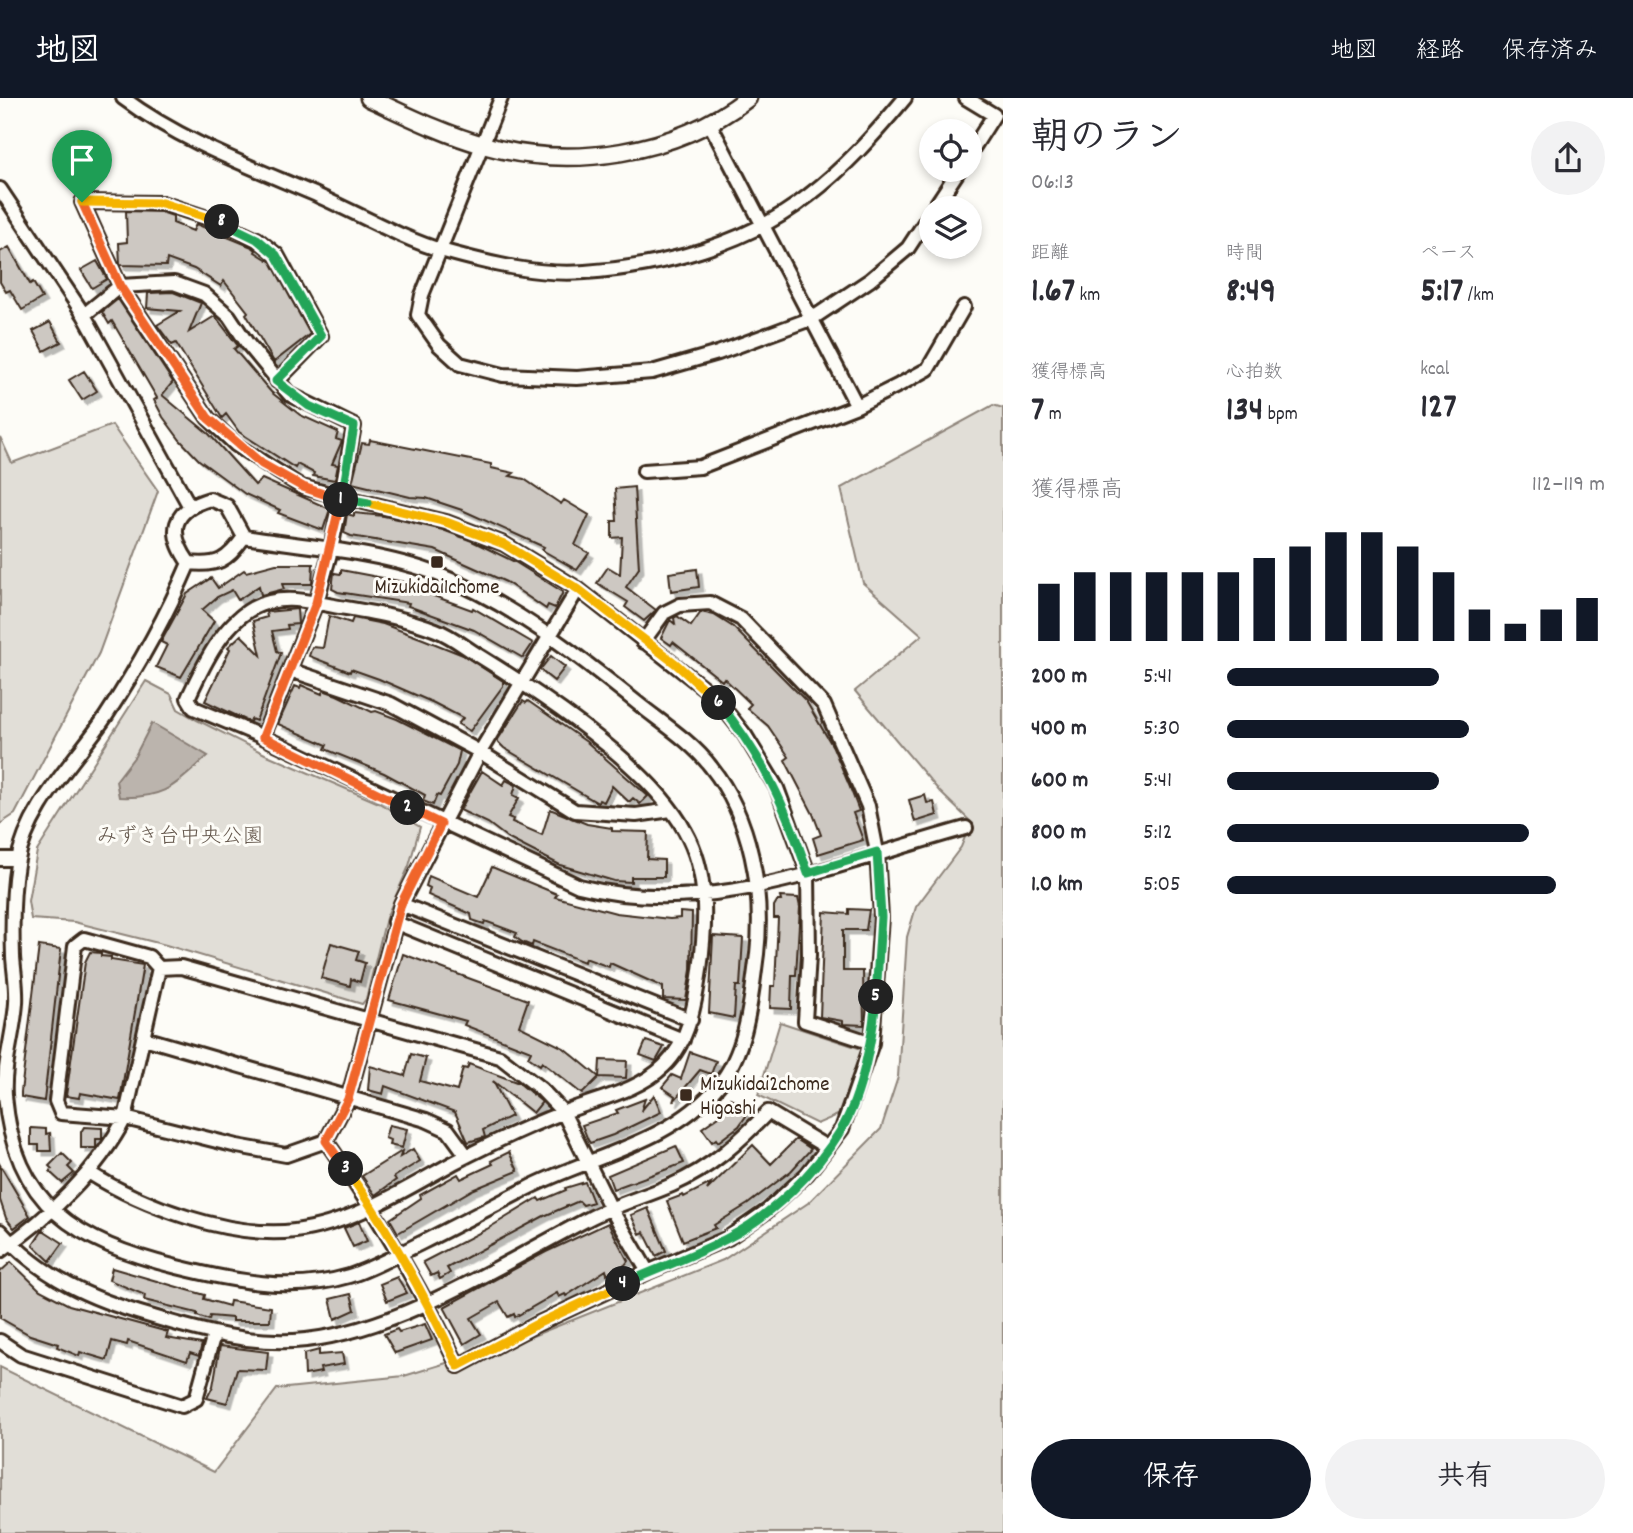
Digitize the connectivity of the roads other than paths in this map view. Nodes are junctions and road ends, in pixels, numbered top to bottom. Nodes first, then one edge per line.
1 (123, 98) edge
2 (369, 98) edge
3 (501, 98) edge
4 (748, 98) edge
5 (905, 98) edge
6 (966, 98) edge
7 (389, 102) edge
8 (710, 124) junction
9 (982, 134) edge
10 (481, 145) junction
11 (0, 189) edge
12 (763, 225) junction
13 (919, 231) edge
14 (442, 250) junction
15 (120, 286) junction
16 (964, 307) dead end
17 (84, 315) junction
18 (813, 318) junction
19 (276, 381) junction
20 (857, 406) junction
21 (644, 471) dead end
22 (342, 498) junction
23 (189, 505) junction
24 (244, 537) junction
25 (331, 550) junction
26 (189, 563) junction
27 (578, 589) junction
28 (316, 603) junction
29 (549, 636) junction
30 (643, 642) junction
31 (290, 670) junction
32 (522, 682) junction
33 (263, 737) junction
34 (481, 752) junction
35 (671, 810) junction
36 (441, 824) junction
37 (966, 828) dead end
38 (877, 852) junction
39 (0, 859) edge
40 (18, 859) junction
41 (808, 873) junction
42 (758, 886) junction
43 (703, 895) junction
44 (401, 904) junction
45 (394, 922) junction
46 (159, 968) junction
47 (370, 1020) junction
48 (691, 1020) junction
49 (144, 1038) junction
50 (683, 1040) junction
51 (872, 1043) junction
52 (348, 1099) junction
53 (563, 1112) junction
54 (125, 1118) junction
55 (326, 1141) junction
56 (828, 1148) junction
57 (467, 1156) junction
58 (588, 1161) junction
59 (88, 1172) junction
60 (373, 1206) junction
61 (610, 1207) junction
62 (51, 1208) junction
63 (0, 1231) edge
64 (6, 1247) edge
65 (400, 1254) junction
66 (648, 1272) junction
67 (428, 1302) junction
68 (214, 1335) junction
69 (0, 1341) edge

1 - 14 street
2 - 7 street
3 - 10 street
4 - 8 street
5 - 12 street
6 - 9 street
7 - 10 street
8 - 10 street
8 - 12 street
10 - 14 street
11 - 17 street
12 - 14 street
12 - 18 street
13 - 18 street
14 - 18 street
15 - 17 street
15 - 19 street
15 - 19 street
15 - 22 street
16 - 20 street
17 - 23 street
18 - 20 street
19 - 22 street
20 - 21 street
22 - 25 street
22 - 27 street
23 - 24 street
23 - 26 street
24 - 25 street
24 - 26 street
25 - 28 street
25 - 29 street
26 - 40 street
27 - 29 street
27 - 30 street
28 - 31 street
28 - 32 street
28 - 33 street
29 - 32 street
29 - 42 street
30 - 38 street
30 - 41 street
31 - 33 street
31 - 34 street
32 - 34 street
32 - 35 street
33 - 36 street
34 - 35 street
34 - 36 street
35 - 43 street
36 - 43 street
36 - 44 street
37 - 38 street
38 - 41 street
38 - 51 street
39 - 40 street
40 - 62 street
41 - 42 street
41 - 51 street
42 - 43 street
42 - 58 street
43 - 48 street
44 - 45 street
44 - 48 street
45 - 47 street
45 - 50 street
46 - 47 street
46 - 49 street
46 - 54 street
47 - 52 street
47 - 53 street
48 - 50 street
49 - 52 street
49 - 54 street
50 - 53 street
51 - 56 street
52 - 55 street
52 - 57 street
53 - 57 street
53 - 58 street
54 - 55 street
54 - 59 street
55 - 60 street
56 - 61 street
56 - 66 street
57 - 60 street
58 - 61 street
58 - 65 street
59 - 60 street
59 - 62 street
60 - 65 street
61 - 66 street
61 - 67 street
62 - 64 street
62 - 65 street
63 - 64 street
64 - 68 street
65 - 67 street
66 - 67 street
67 - 68 street
68 - 69 street

